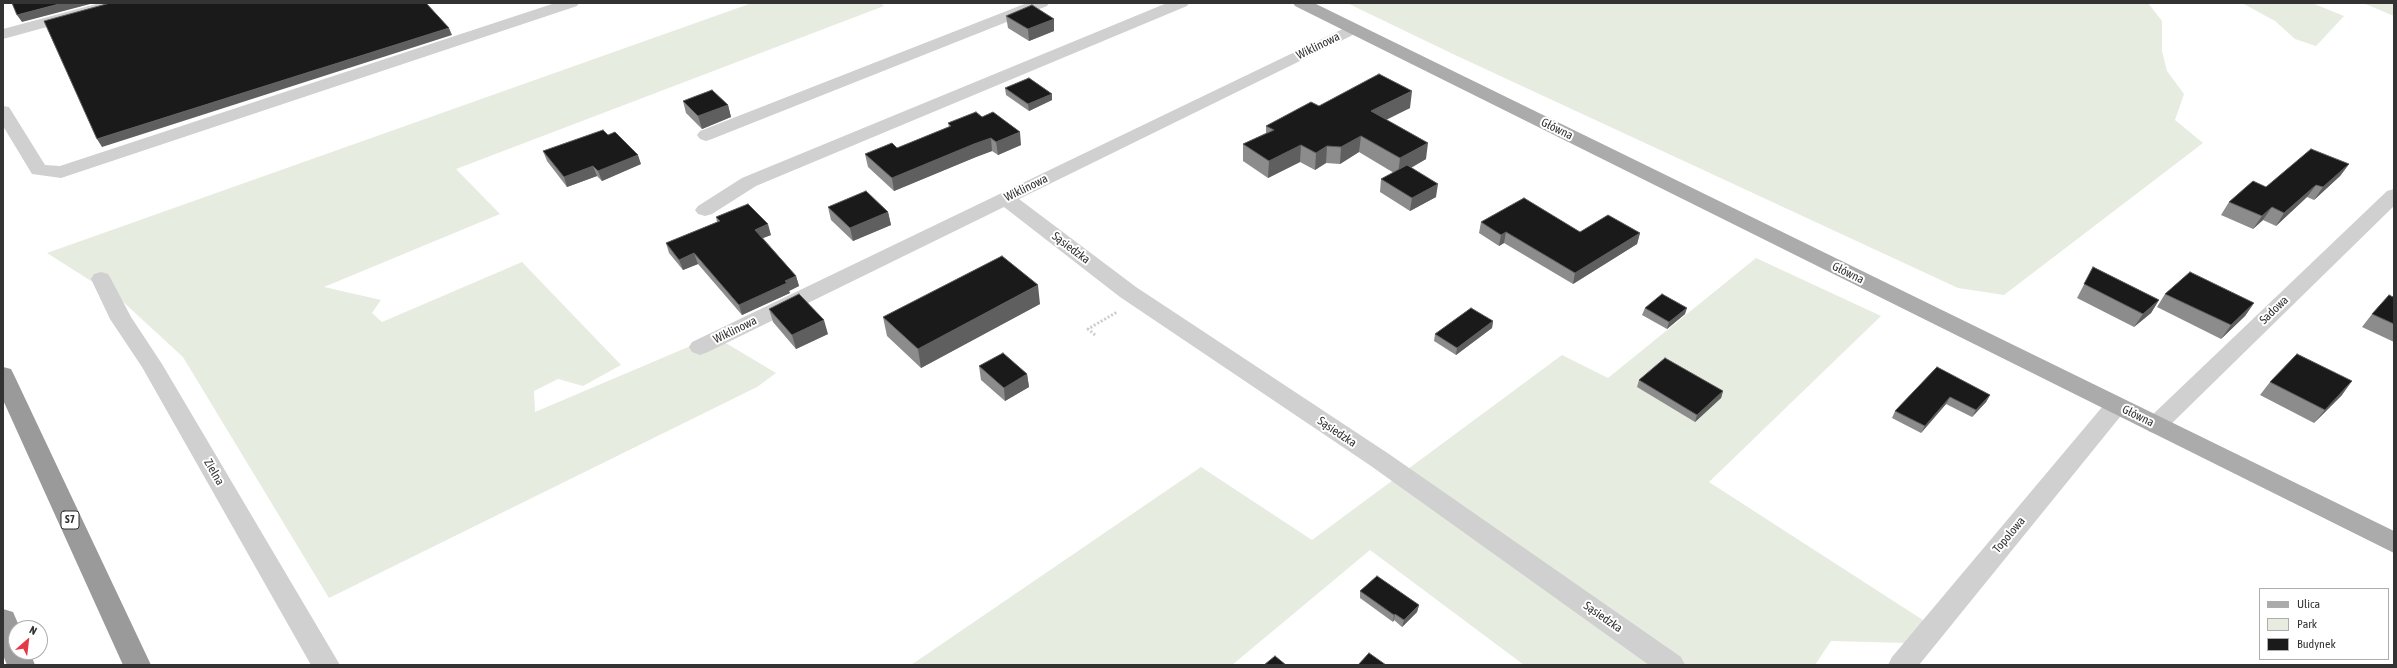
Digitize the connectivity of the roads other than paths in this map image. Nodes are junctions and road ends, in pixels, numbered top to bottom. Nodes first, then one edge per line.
1 (118, 3) edge
2 (571, 3) edge
3 (1041, 3) edge
4 (1181, 3) edge
5 (1301, 3) edge
6 (1353, 29) junction
7 (3, 34) edge
8 (3, 111) edge
9 (706, 135) dead end
10 (2394, 195) edge
11 (1005, 198) junction
12 (705, 210) dead end
13 (101, 279) dead end
14 (700, 347) dead end
15 (3, 375) edge
16 (2116, 406) junction
17 (2156, 425) junction
18 (2394, 543) edge
19 (3, 620) edge
20 (21, 665) edge
21 (136, 665) edge
22 (326, 665) edge
23 (1670, 665) edge
24 (1902, 665) edge

1 - 7 street
2 - 8 street
3 - 9 street
4 - 12 street
5 - 6 main road, Główna
6 - 11 street, Wiklinowa
6 - 16 main road, Główna
10 - 17 street, Sadowa
11 - 14 street, Wiklinowa
11 - 23 street, Sąsiedzka
13 - 22 street, Zielna
15 - 21 highway, S7
16 - 17 main road, Główna
16 - 24 street, Topolowa
17 - 18 main road, Główna
19 - 20 highway

